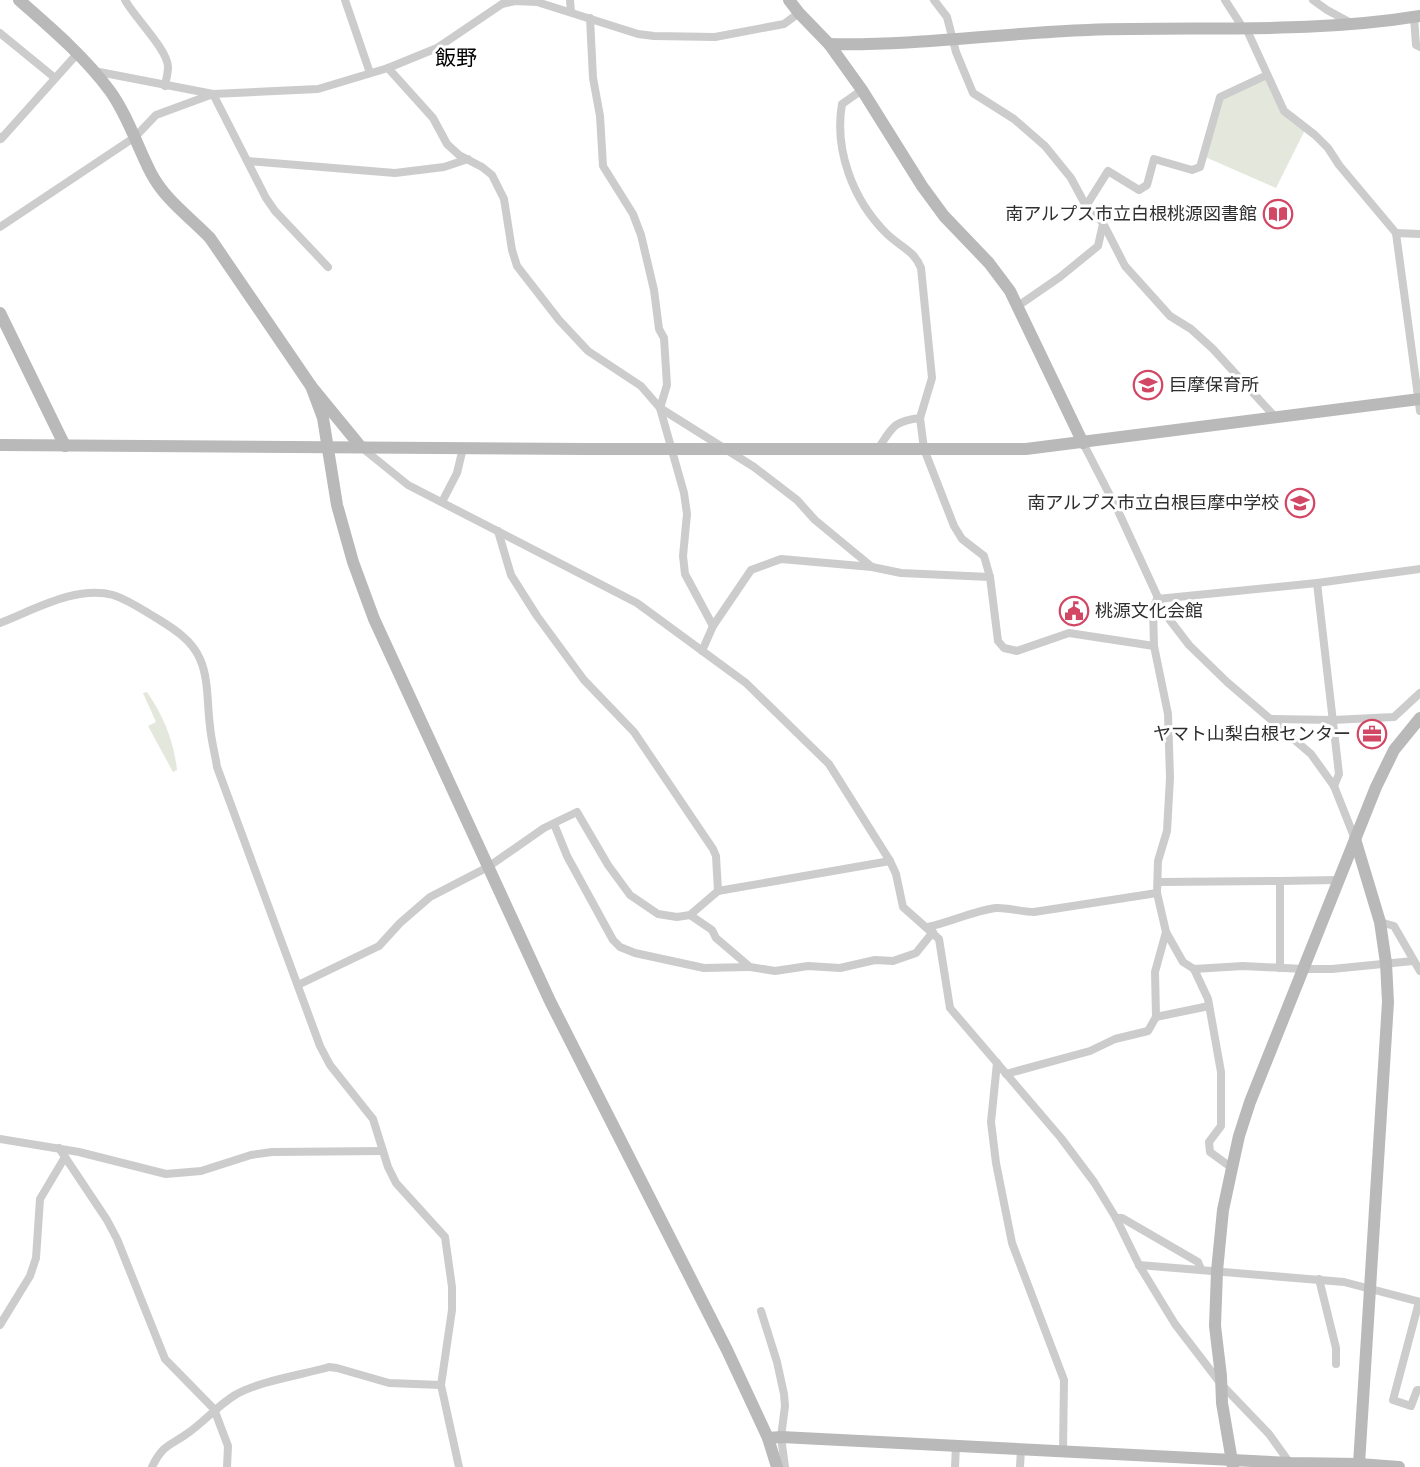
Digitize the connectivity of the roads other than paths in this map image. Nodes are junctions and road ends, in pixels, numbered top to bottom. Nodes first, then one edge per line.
1 (19, 0) edge
2 (125, 0) edge
3 (345, 0) edge
4 (570, 0) edge
5 (789, 0) edge
6 (934, 0) edge
7 (1225, 0) edge
8 (1313, 0) edge
9 (571, 12) junction
10 (799, 13) junction
11 (1417, 17) edge
12 (590, 18) junction
13 (1354, 24) junction
14 (1245, 28) junction
15 (0, 33) edge
16 (954, 39) junction
17 (830, 44) junction
18 (1420, 47) edge
19 (77, 54) junction
20 (388, 68) junction
21 (93, 71) junction
22 (370, 73) junction
23 (1267, 75) junction
24 (55, 78) junction
25 (165, 86) junction
26 (862, 90) junction
27 (213, 94) junction
28 (0, 137) edge
29 (135, 137) junction
30 (468, 159) junction
31 (248, 161) junction
32 (1086, 206) junction
33 (1103, 223) junction
34 (0, 227) edge
35 (1396, 233) junction
36 (1420, 234) edge
37 (328, 267) dead end
38 (1018, 306) junction
39 (0, 313) edge
40 (311, 386) junction
41 (1420, 403) edge
42 (660, 408) junction
43 (1276, 417) junction
44 (920, 418) junction
45 (1083, 443) junction
46 (0, 445) edge
47 (65, 446) junction
48 (327, 447) junction
49 (361, 447) junction
50 (463, 448) junction
51 (672, 449) junction
52 (728, 449) junction
53 (878, 449) junction
54 (924, 449) junction
55 (442, 502) junction
56 (498, 531) junction
57 (872, 567) junction
58 (1420, 569) edge
59 (990, 577) junction
60 (1317, 583) junction
61 (1157, 599) junction
62 (0, 622) edge
63 (713, 626) junction
64 (1154, 645) junction
65 (702, 651) junction
66 (1420, 693) edge
67 (1420, 718) edge
68 (1272, 719) junction
69 (1333, 720) junction
70 (1334, 786) junction
71 (554, 824) junction
72 (1355, 839) junction
73 (890, 861) junction
74 (488, 867) junction
75 (1337, 880) junction
76 (1280, 881) junction
77 (1158, 882) junction
78 (718, 891) junction
79 (1157, 893) junction
80 (690, 915) junction
81 (1380, 922) junction
82 (930, 929) junction
83 (1166, 932) junction
84 (1413, 961) junction
85 (1386, 963) junction
86 (750, 967) junction
87 (1280, 968) junction
88 (1194, 969) junction
89 (1303, 969) junction
90 (1420, 971) edge
91 (298, 985) junction
92 (1209, 1006) junction
93 (1156, 1017) junction
94 (997, 1063) junction
95 (1006, 1074) junction
96 (0, 1139) edge
97 (59, 1148) junction
98 (383, 1151) junction
99 (65, 1157) junction
100 (1232, 1168) junction
101 (1116, 1218) junction
102 (1138, 1265) junction
103 (1201, 1269) junction
104 (1217, 1271) junction
105 (1319, 1279) junction
106 (1369, 1288) junction
107 (1420, 1302) edge
108 (761, 1311) dead end
109 (0, 1325) edge
110 (1335, 1364) dead end
111 (1221, 1384) junction
112 (441, 1385) junction
113 (1420, 1390) edge
114 (214, 1409) junction
115 (781, 1437) junction
116 (768, 1438) junction
117 (956, 1445) junction
118 (1021, 1449) junction
119 (1063, 1451) junction
120 (1232, 1463) edge
121 (1359, 1464) junction
122 (1292, 1465) edge
123 (152, 1467) edge
124 (227, 1467) edge
125 (459, 1467) edge
126 (777, 1467) edge
127 (785, 1467) edge
128 (955, 1467) edge
129 (1020, 1467) edge
130 (1399, 1467) edge

1 - 19 street
2 - 25 street
3 - 22 street
4 - 9 street
5 - 10 street
6 - 16 street
7 - 14 street
8 - 13 street
9 - 12 street
9 - 20 street
10 - 12 street
10 - 17 street
11 - 13 street
11 - 18 street
12 - 42 street
13 - 14 street
14 - 16 street
14 - 23 street
15 - 24 street
16 - 17 street
16 - 32 street
17 - 26 street
19 - 21 street
19 - 24 street
20 - 22 street
20 - 30 street
21 - 25 street
21 - 29 street
22 - 27 street
23 - 32 street
23 - 35 street
24 - 28 street
25 - 27 street
26 - 38 street
26 - 44 street
27 - 29 street
27 - 31 street
29 - 34 street
29 - 40 street
30 - 31 street
30 - 42 street
31 - 37 street
32 - 33 street
33 - 38 street
33 - 43 street
35 - 36 street
35 - 41 street
38 - 45 street
39 - 47 street
40 - 48 street
40 - 49 street
41 - 43 street
42 - 51 street
42 - 52 street
43 - 45 street
44 - 53 street
44 - 54 street
45 - 54 street
45 - 61 street
46 - 47 street
47 - 48 street
48 - 49 street
48 - 74 street
49 - 50 street
49 - 55 street
50 - 51 street
50 - 55 street
51 - 52 street
51 - 63 street
52 - 53 street
52 - 57 street
53 - 54 street
54 - 59 street
55 - 56 street
56 - 65 street
56 - 78 street
57 - 59 street
57 - 63 street
58 - 60 street
59 - 64 street
60 - 61 street
60 - 69 street
61 - 64 street
61 - 68 street
62 - 91 street
63 - 65 street
64 - 77 street
65 - 73 street
66 - 69 street
67 - 72 street
68 - 69 street
68 - 70 street
69 - 70 street
70 - 72 street
71 - 74 street
71 - 80 street
71 - 86 street
72 - 75 street
72 - 81 street
73 - 78 street
73 - 82 street
74 - 91 street
74 - 116 street
75 - 76 street
75 - 89 street
76 - 77 street
76 - 87 street
77 - 79 street
78 - 80 street
79 - 82 street
79 - 83 street
80 - 86 street
81 - 84 street
81 - 85 street
82 - 86 street
82 - 94 street
83 - 88 street
83 - 93 street
84 - 85 street
84 - 90 street
85 - 89 street
85 - 106 street
87 - 88 street
87 - 89 street
88 - 92 street
89 - 100 street
91 - 98 street
92 - 93 street
92 - 100 street
93 - 95 street
94 - 95 street
94 - 119 street
95 - 101 street
96 - 97 street
97 - 98 street
97 - 99 street
98 - 112 street
99 - 109 street
99 - 114 street
100 - 104 street
101 - 102 street
101 - 103 street
102 - 103 street
102 - 111 street
103 - 104 street
104 - 105 street
104 - 111 street
105 - 106 street
105 - 110 street
106 - 107 street
106 - 121 street
107 - 113 street
108 - 115 street
111 - 120 street
111 - 122 street
112 - 114 street
112 - 125 street
114 - 123 street
114 - 124 street
115 - 116 street
115 - 117 street
115 - 127 street
116 - 126 street
117 - 118 street
117 - 128 street
118 - 119 street
118 - 129 street
119 - 120 street
120 - 122 street
121 - 122 street
121 - 130 street

